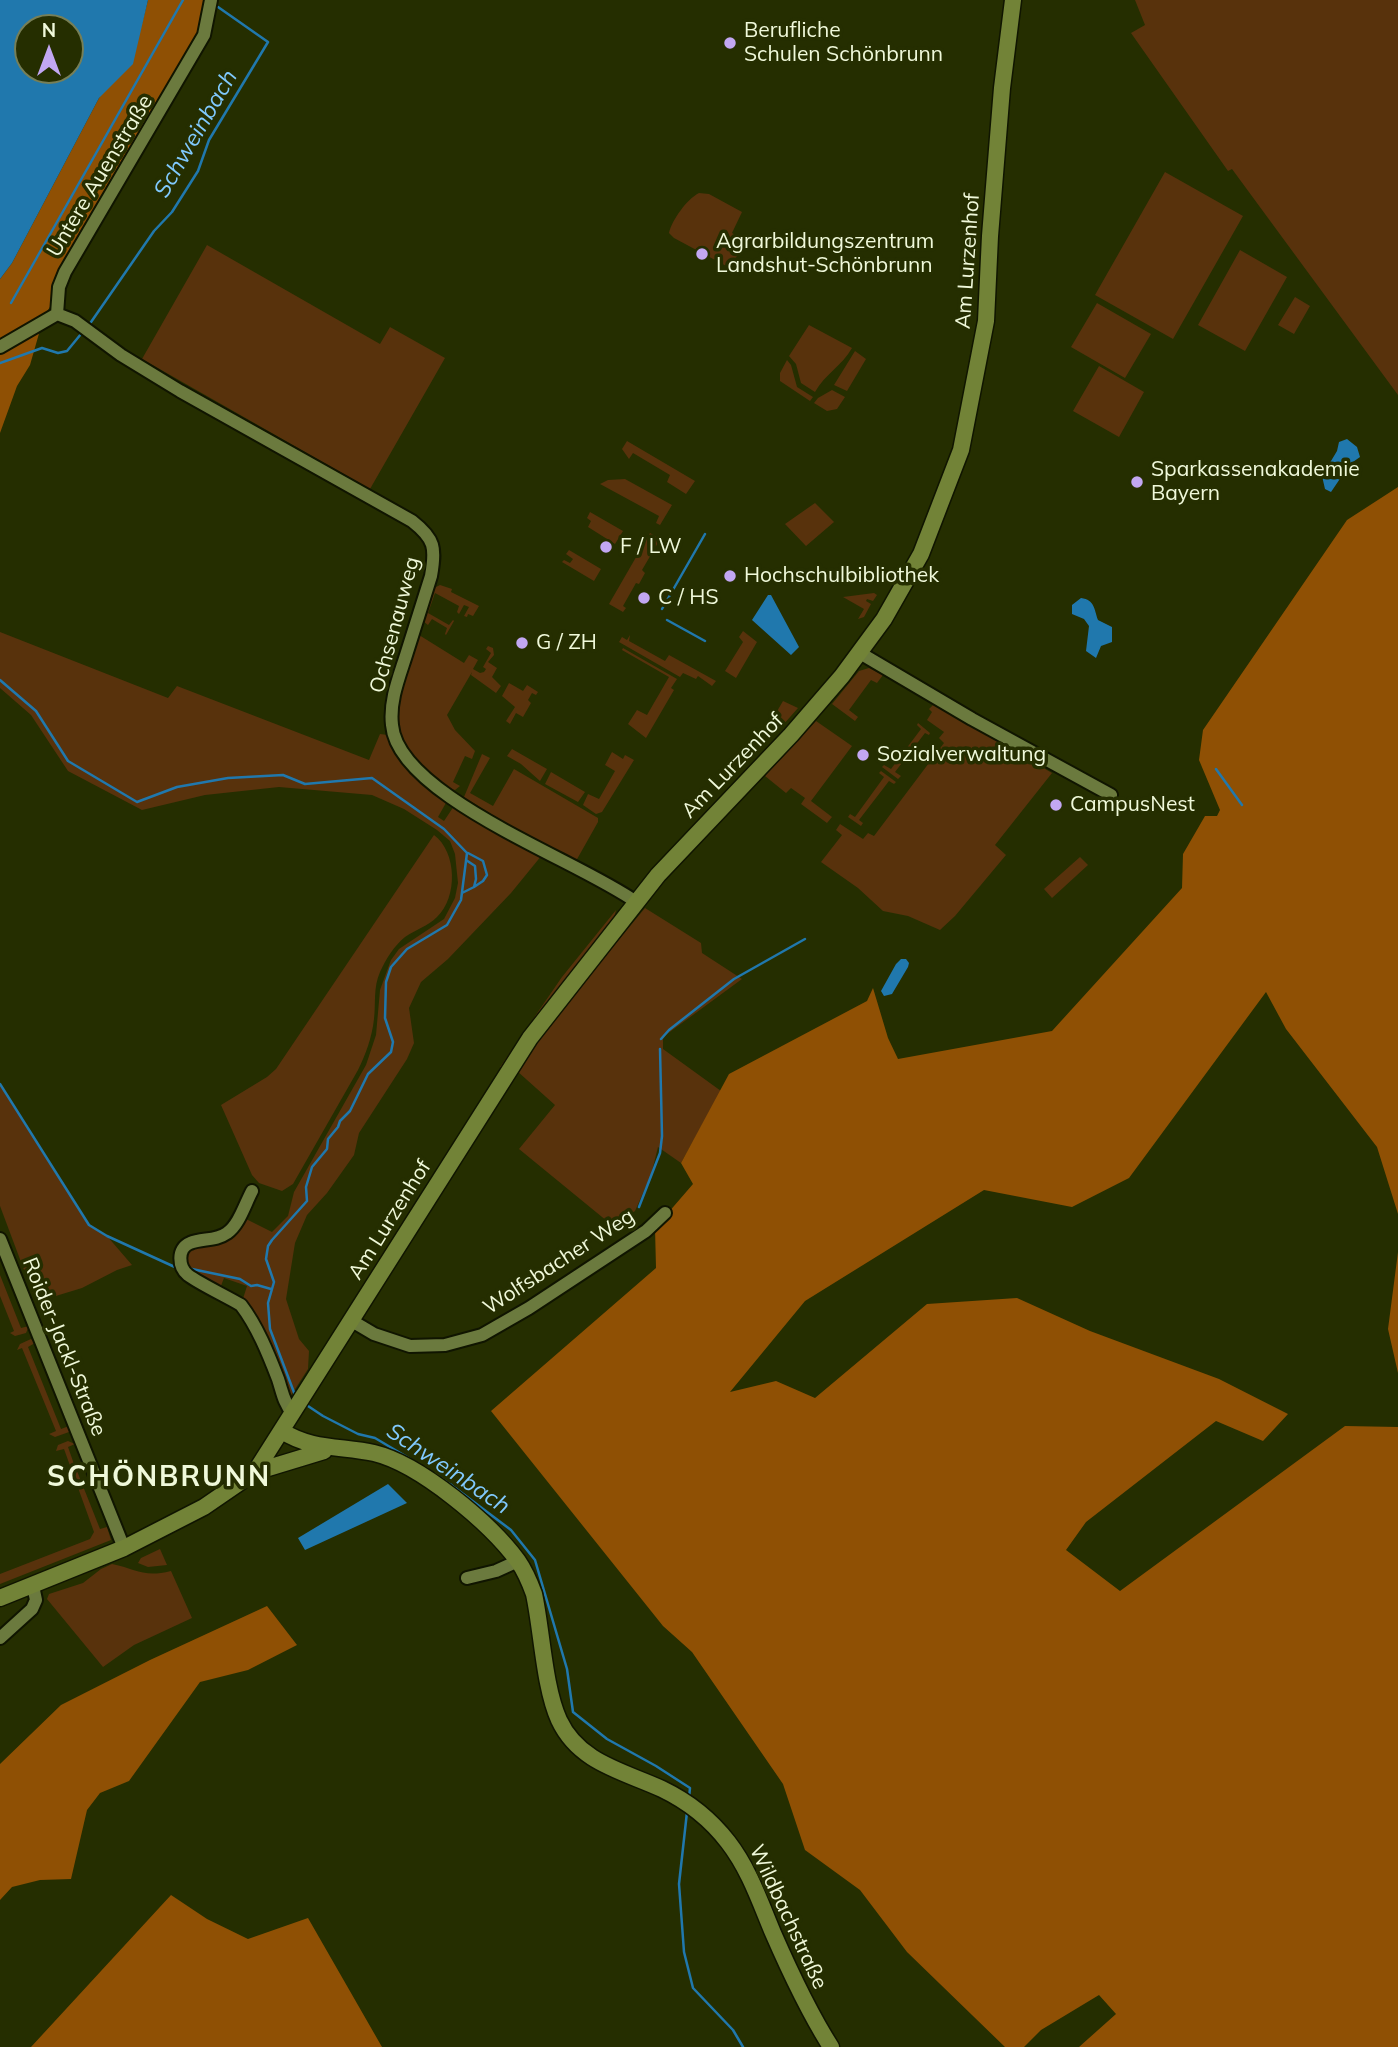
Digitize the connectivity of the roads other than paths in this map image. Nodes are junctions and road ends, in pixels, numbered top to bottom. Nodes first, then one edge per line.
1 (1013, 0) edge
2 (210, 5) edge
3 (57, 314) junction
4 (0, 347) edge
5 (860, 653) junction
6 (1111, 794) dead end
7 (636, 902) junction
8 (253, 1191) dead end
9 (665, 1213) dead end
10 (0, 1239) edge
11 (352, 1321) junction
12 (299, 1404) junction
13 (282, 1431) junction
14 (333, 1448) junction
15 (255, 1472) junction
16 (124, 1548) junction
17 (518, 1561) junction
18 (467, 1578) dead end
19 (33, 1586) junction
20 (0, 1598) edge
21 (0, 1638) edge
22 (831, 2047) edge

1 - 5 street, Am Lurzenhof
2 - 3 street, Untere Auenstraße
3 - 4 street
3 - 7 street, Ochsenauweg
5 - 6 street
5 - 7 street, Am Lurzenhof
7 - 11 street, Am Lurzenhof
8 - 12 street
9 - 11 street, Wolfsbacher Weg
10 - 16 street, Roider-Jackl-Straße
11 - 12 street, Am Lurzenhof
12 - 13 street, Am Lurzenhof
13 - 14 street
13 - 15 street, Am Lurzenhof
14 - 15 street
14 - 17 street
15 - 16 street
16 - 19 street
17 - 18 street
17 - 22 street, Wildbachstraße
19 - 20 street
19 - 21 street

